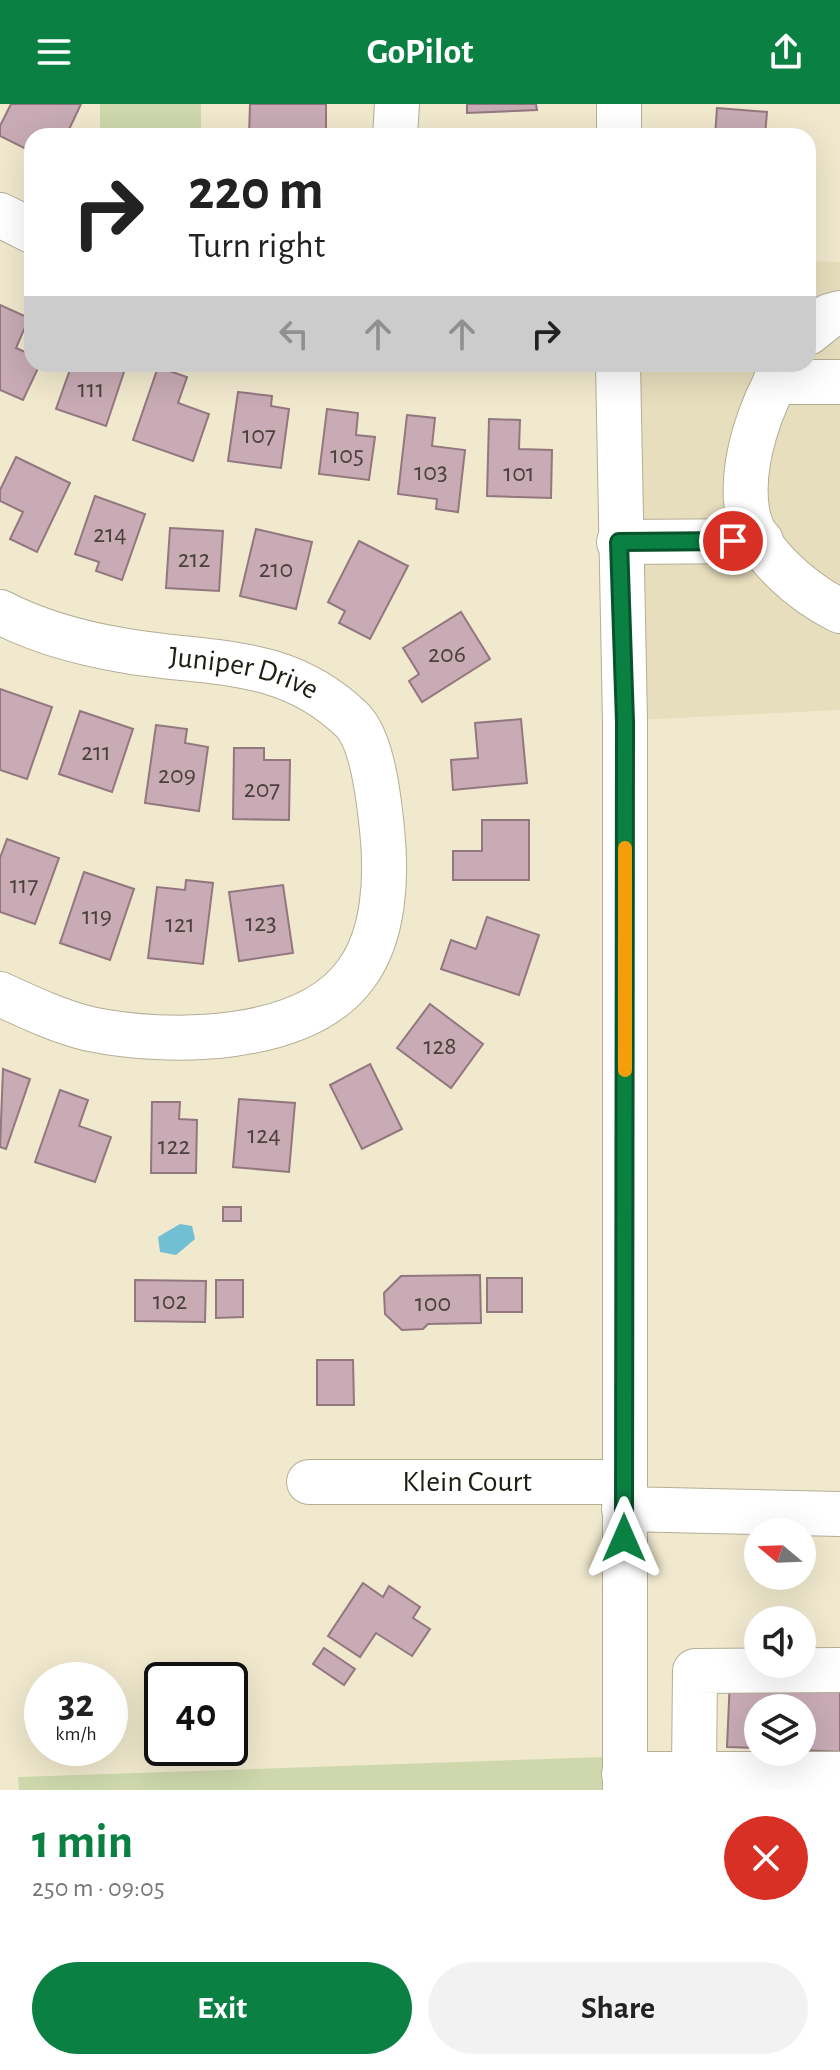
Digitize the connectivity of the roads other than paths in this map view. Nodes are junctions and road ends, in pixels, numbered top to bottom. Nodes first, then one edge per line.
1 (397, 104) edge
2 (619, 104) edge
3 (396, 128) edge
4 (619, 128) edge
5 (0, 215) edge
6 (24, 227) edge
7 (840, 313) edge
8 (816, 327) edge
9 (618, 372) edge
10 (780, 373) edge
11 (840, 382) edge
12 (761, 541) junction
13 (619, 542) junction
14 (840, 611) edge
15 (0, 612) edge
16 (0, 994) edge
17 (309, 1482) dead end
18 (624, 1495) junction
19 (840, 1514) edge
20 (840, 1670) edge
21 (694, 1774) junction
22 (840, 1774) edge
23 (625, 1782) edge

1 - 3 street
2 - 4 street
5 - 6 street
7 - 8 street
9 - 13 street
10 - 11 street
10 - 12 street
12 - 13 street
12 - 14 street
13 - 18 street
15 - 16 street, Juniper Drive
17 - 18 street, Klein Court
18 - 19 street, Klein Court
18 - 23 street
20 - 21 street
21 - 22 street
21 - 23 street

